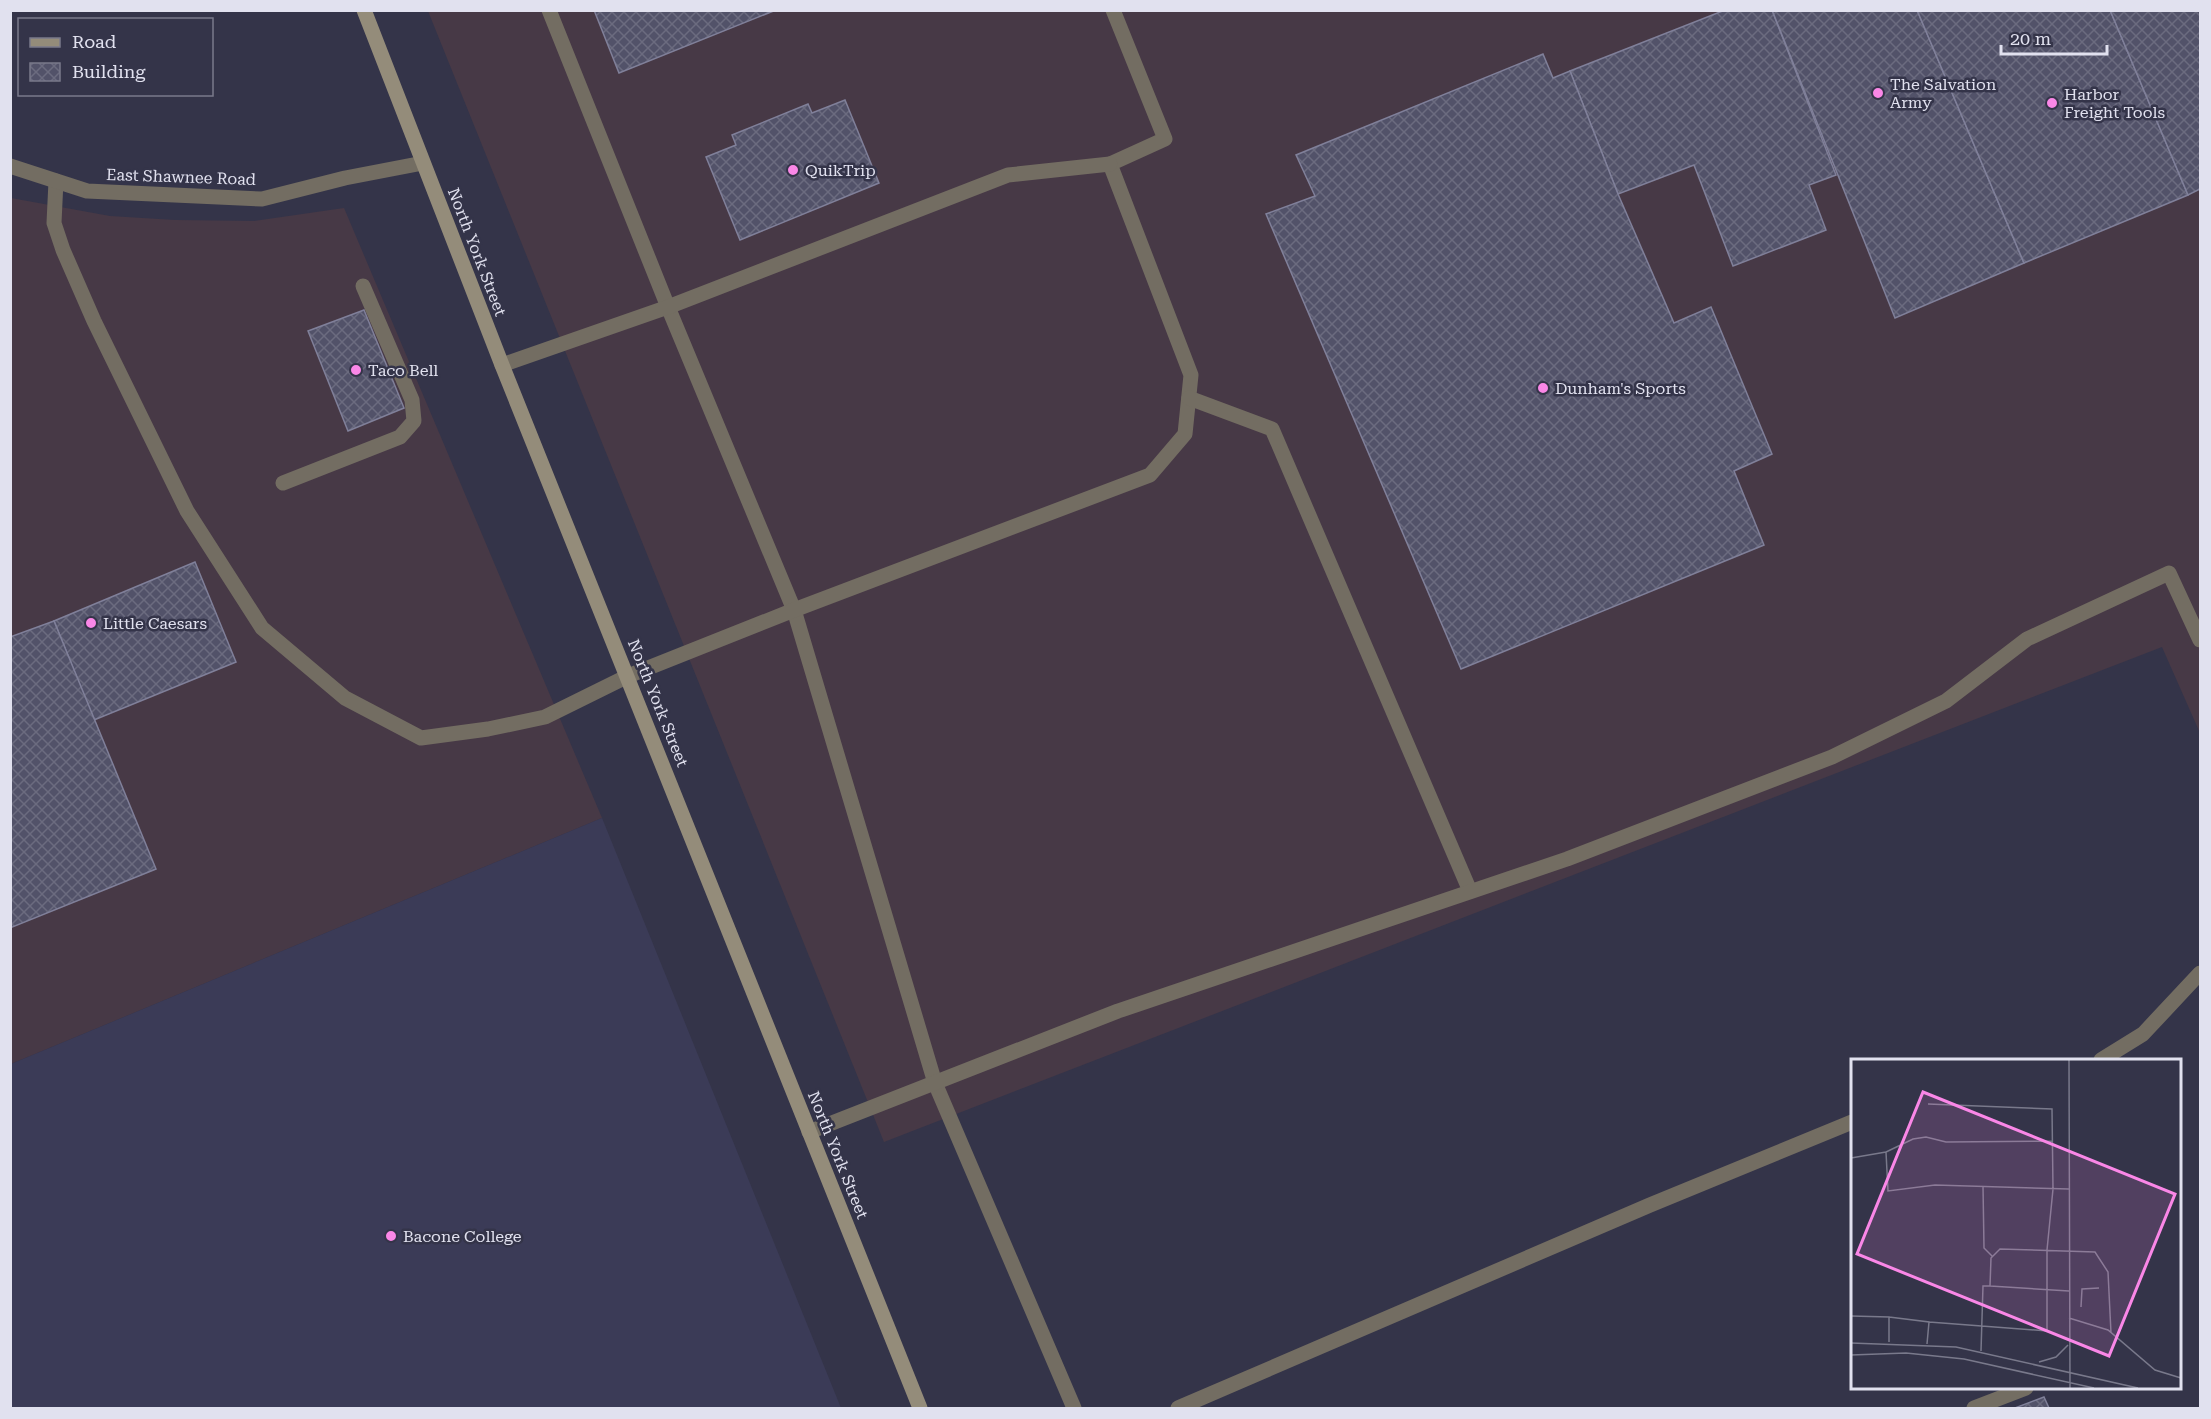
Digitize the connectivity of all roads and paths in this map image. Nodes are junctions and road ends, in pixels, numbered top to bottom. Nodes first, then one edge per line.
1 (364, 10) edge
2 (549, 10) edge
3 (1113, 10) edge
4 (423, 163) junction
5 (1110, 164) junction
6 (10, 166) edge
7 (56, 181) junction
8 (363, 286) dead end
9 (668, 307) junction
10 (502, 365) junction
11 (1189, 398) junction
12 (283, 483) dead end
13 (794, 610) junction
14 (2200, 640) edge
15 (628, 676) junction
16 (1470, 891) junction
17 (2200, 973) edge
18 (2103, 1059) edge
19 (935, 1083) junction
20 (1851, 1122) edge
21 (809, 1132) junction
22 (2023, 1389) edge
23 (920, 1408) edge
24 (1074, 1408) edge
25 (1178, 1408) edge
26 (1974, 1408) edge

1 - 4 main road, North York Street
2 - 9 street
3 - 5 street
4 - 7 street, East Shawnee Road
4 - 10 main road, North York Street
5 - 9 street
5 - 11 street
6 - 7 street, East Shawnee Road
7 - 15 street
8 - 12 street
9 - 10 street
9 - 13 street
10 - 15 main road, North York Street
11 - 13 street
11 - 16 street
13 - 15 street
13 - 19 street
14 - 16 street
15 - 21 main road, North York Street
16 - 19 street
17 - 18 street
19 - 21 street
19 - 24 street
20 - 25 street
21 - 23 main road, North York Street
22 - 26 street

